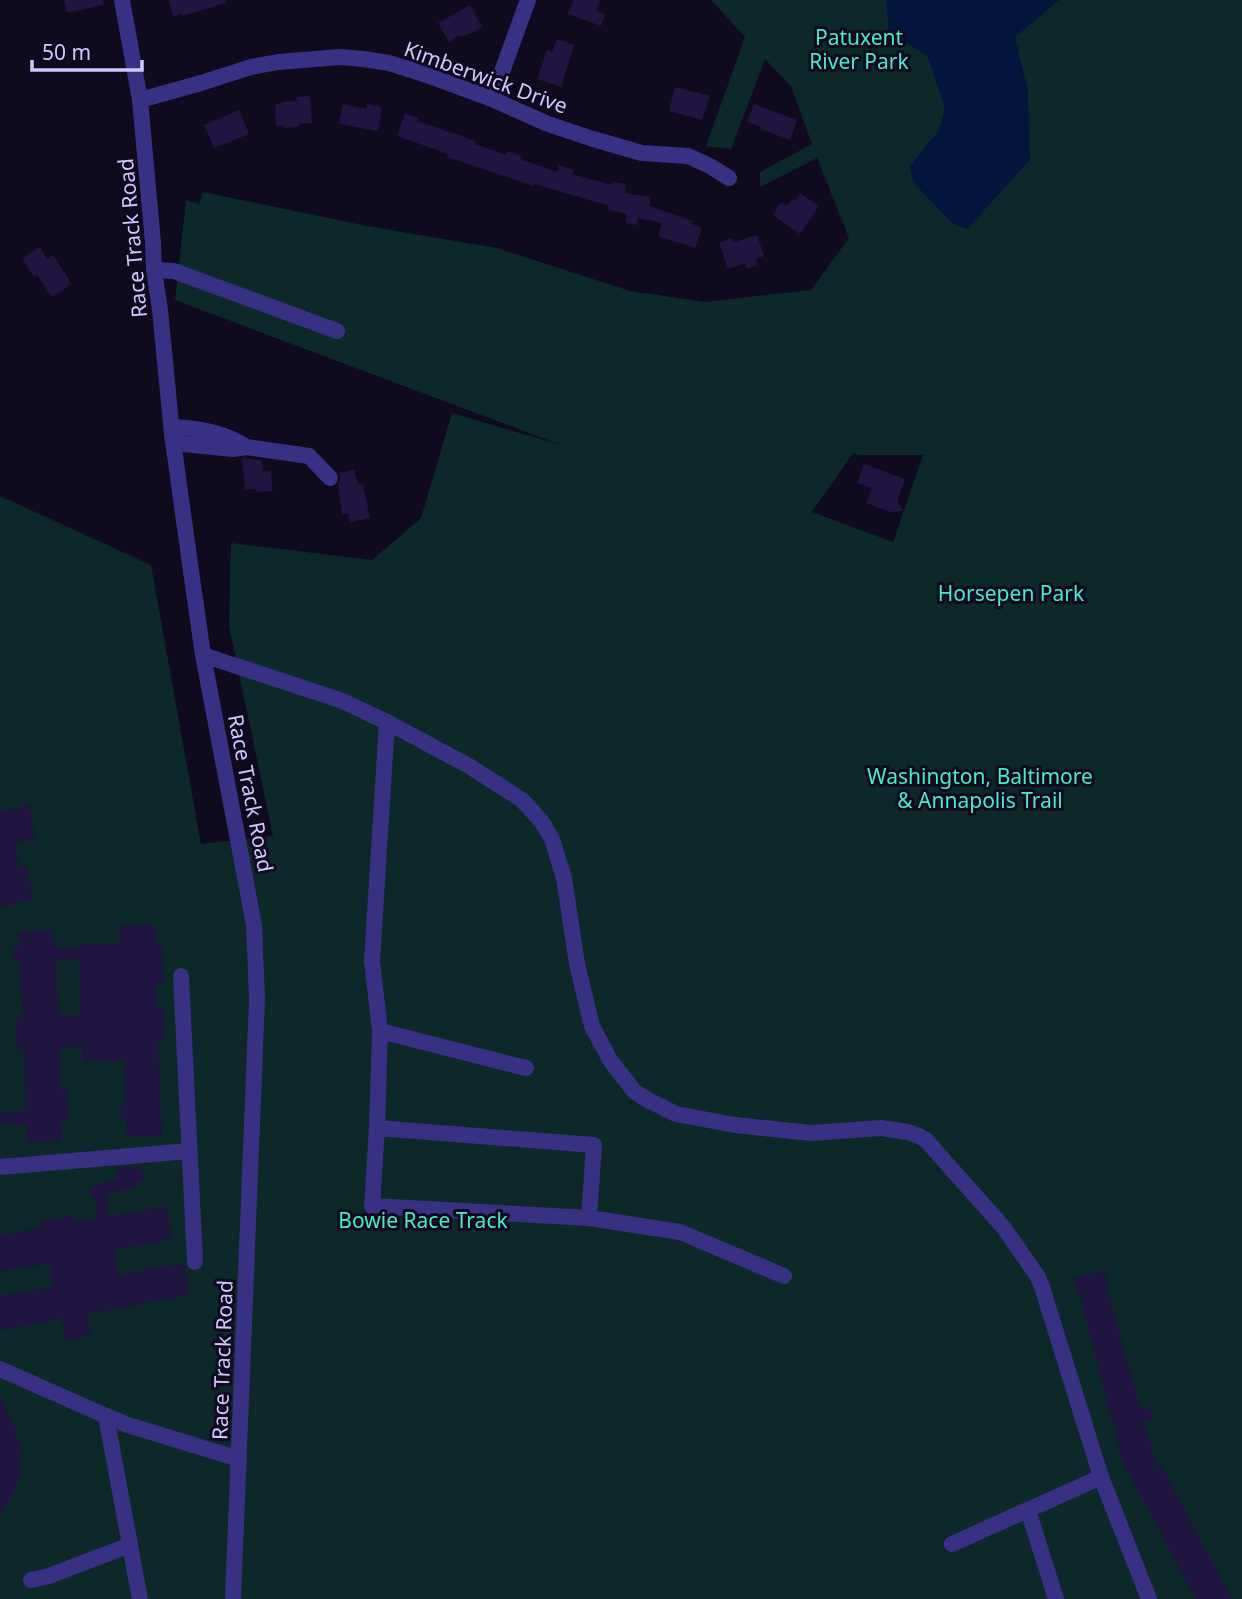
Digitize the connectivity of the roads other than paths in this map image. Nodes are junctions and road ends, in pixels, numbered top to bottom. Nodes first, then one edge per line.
1 (122, 0) edge
2 (528, 0) edge
3 (492, 99) junction
4 (140, 100) junction
5 (729, 178) dead end
6 (154, 270) junction
7 (337, 331) dead end
8 (172, 435) junction
9 (330, 478) dead end
10 (203, 655) junction
11 (387, 722) junction
12 (181, 975) dead end
13 (380, 1031) junction
14 (526, 1068) dead end
15 (377, 1128) junction
16 (189, 1151) junction
17 (0, 1167) edge
18 (589, 1218) junction
19 (195, 1262) dead end
20 (784, 1276) dead end
21 (0, 1369) edge
22 (106, 1416) junction
23 (239, 1459) junction
24 (1101, 1476) junction
25 (1028, 1510) junction
26 (952, 1544) dead end
27 (130, 1545) junction
28 (31, 1580) dead end
29 (140, 1599) edge
30 (233, 1599) edge
31 (1056, 1599) edge
32 (1149, 1599) edge

1 - 4 street, Race Track Road
2 - 3 street
3 - 4 street, Kimberwick Drive
3 - 5 street, Kimberwick Drive
4 - 6 street, Race Track Road
6 - 7 street
6 - 8 street, Race Track Road
8 - 9 street
8 - 10 street, Race Track Road
10 - 11 street
10 - 23 street, Race Track Road
11 - 13 street
11 - 24 street
12 - 16 street
13 - 14 street
13 - 15 street
15 - 18 street
15 - 18 street
16 - 17 street
16 - 19 street
18 - 20 street
21 - 22 street
22 - 23 street
22 - 27 street
23 - 30 street, Race Track Road
24 - 25 street
24 - 32 street
25 - 26 street
25 - 31 street
27 - 28 street
27 - 29 street

